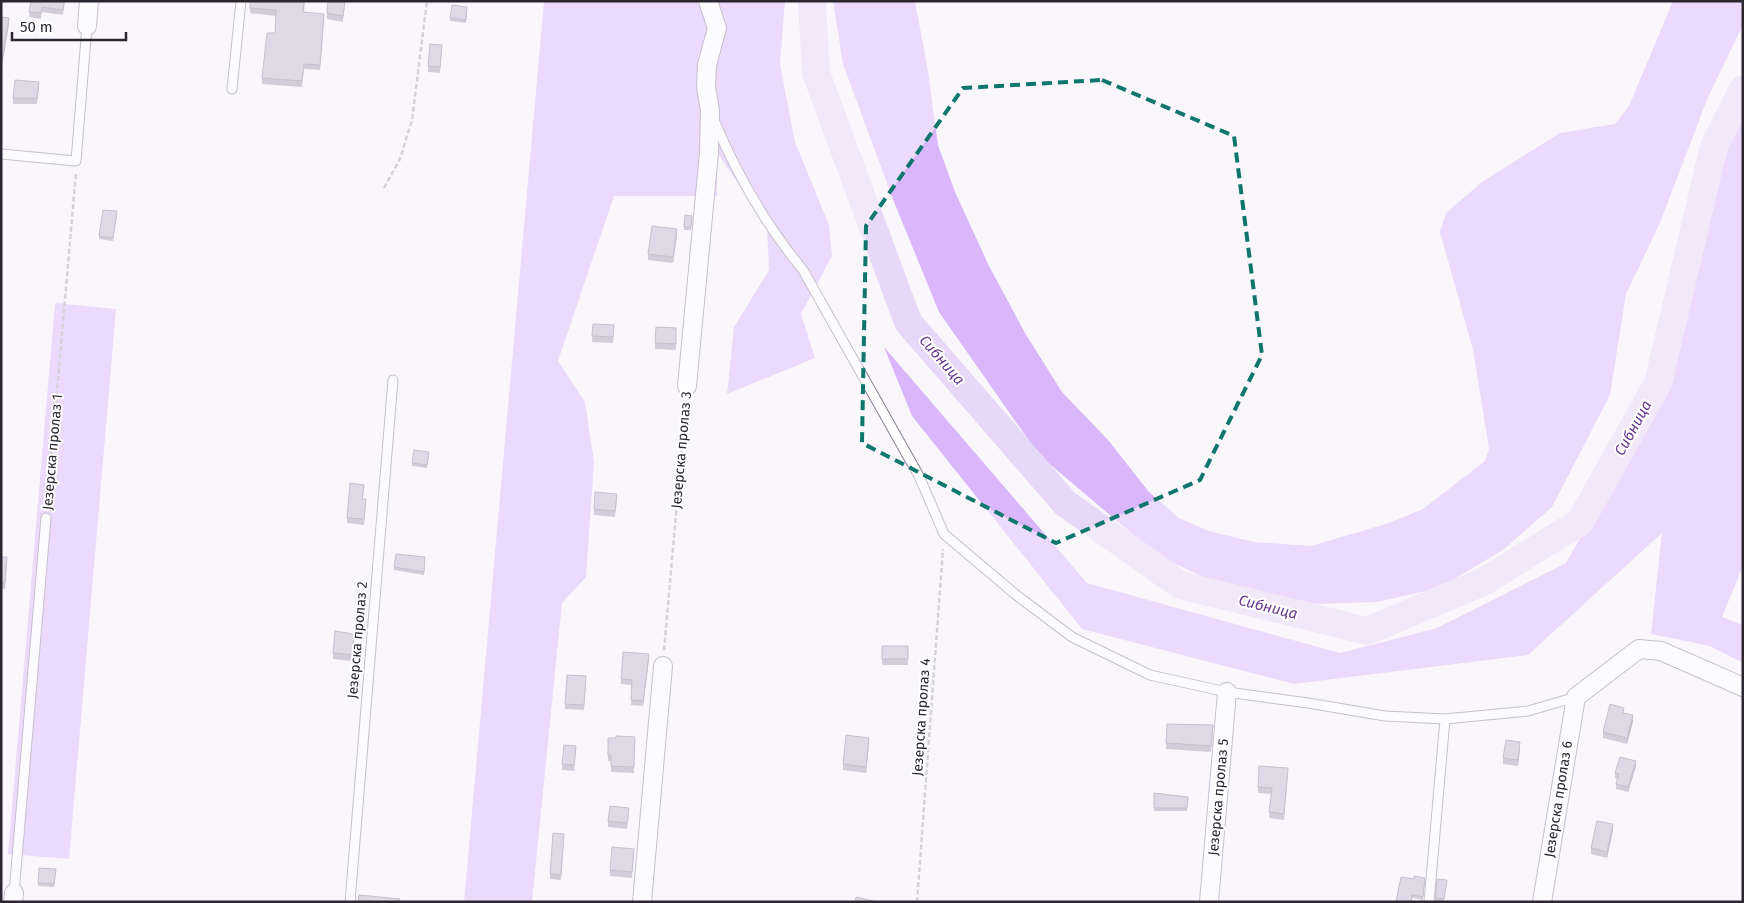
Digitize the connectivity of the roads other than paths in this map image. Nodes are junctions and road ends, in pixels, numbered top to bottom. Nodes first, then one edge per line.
1 (89, 1) edge
2 (241, 1) edge
3 (708, 1) edge
4 (87, 26) joint
5 (232, 89) dead end
6 (710, 111) junction
7 (1, 154) edge
8 (392, 380) dead end
9 (687, 386) road end
10 (46, 518) road end
11 (663, 666) road end
12 (1743, 687) edge
13 (1227, 692) junction
14 (1576, 697) junction
15 (1445, 718) junction
16 (13, 897) edge
17 (350, 902) edge
18 (642, 902) edge
19 (1210, 902) edge
20 (1430, 902) edge
21 (1542, 902) edge

1 - 4 street
2 - 5 lane
3 - 6 street, Језерска пролаз 3
4 - 7 lane
6 - 9 street, Језерска пролаз 3
6 - 13 lane
8 - 17 lane, Језерска пролаз 2
10 - 16 lane, Језерска пролаз 1
11 - 18 street
12 - 14 street
13 - 15 lane
13 - 19 street, Језерска пролаз 5
14 - 15 lane
14 - 21 street, Језерска пролаз 6
15 - 20 lane

